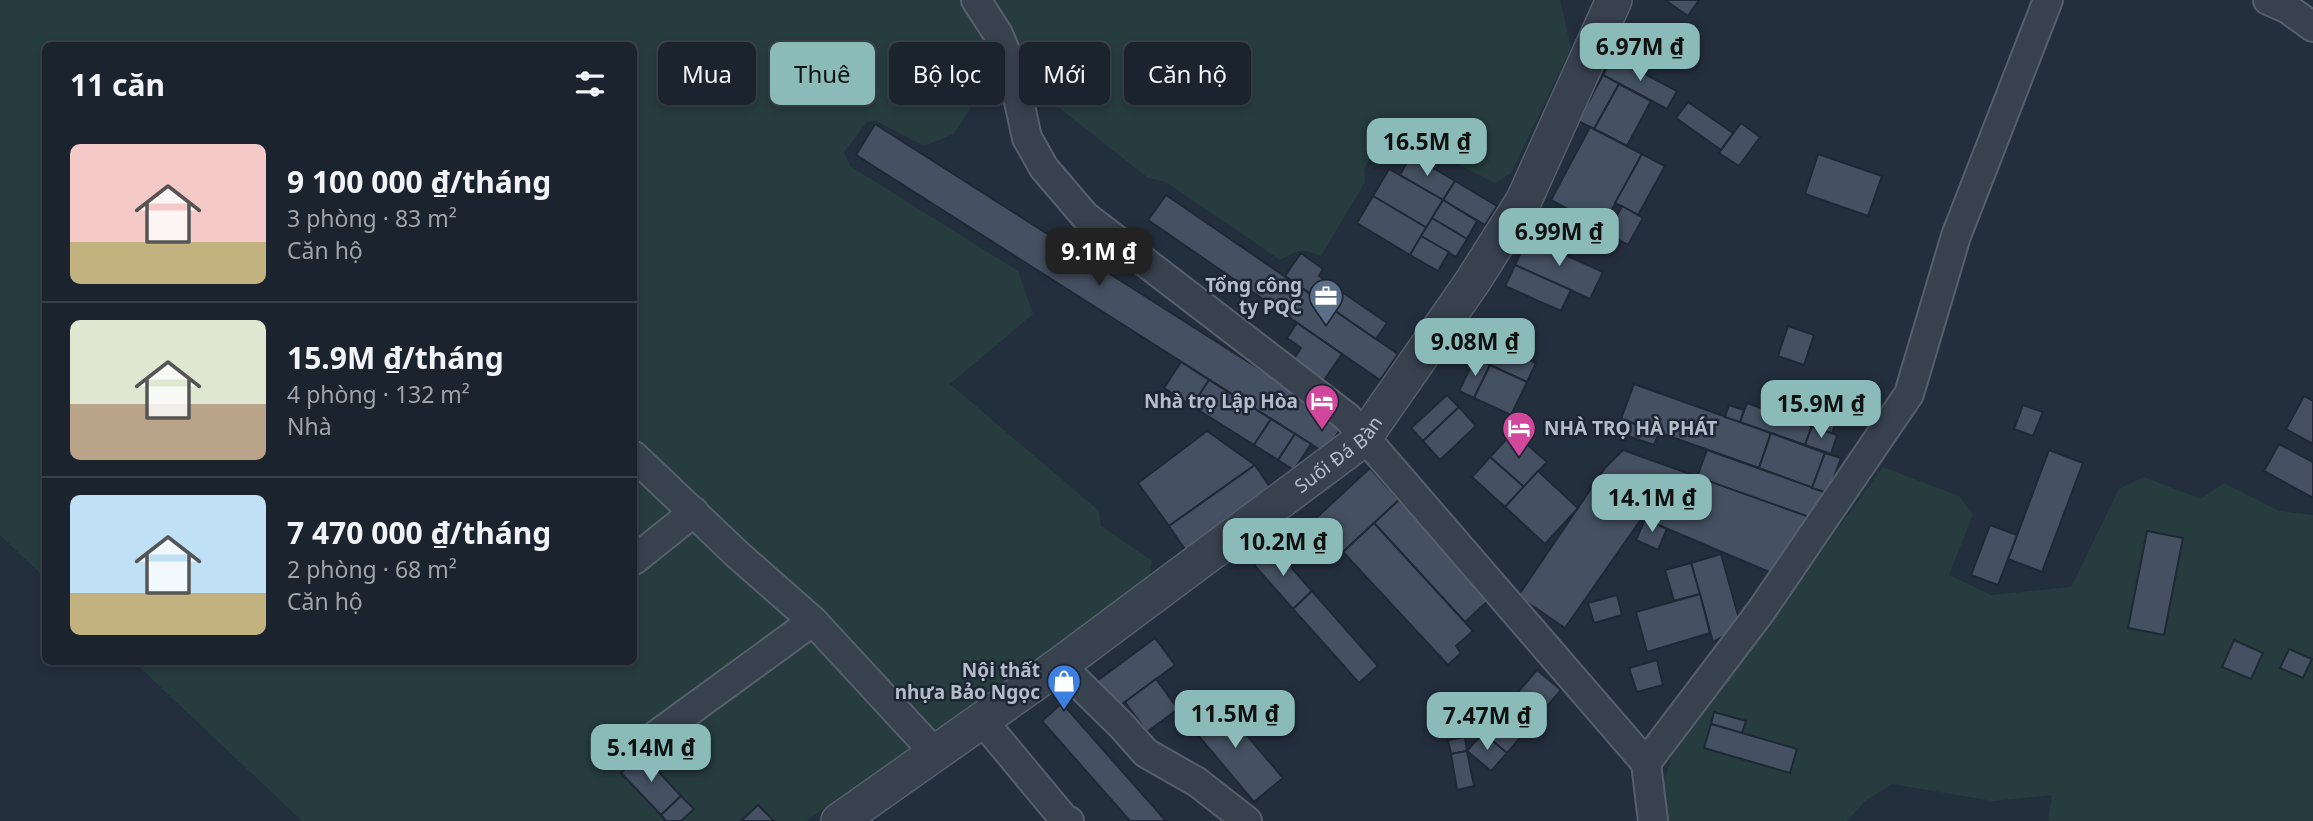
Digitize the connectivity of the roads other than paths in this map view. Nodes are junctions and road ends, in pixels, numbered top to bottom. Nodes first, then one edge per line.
1 (976, 0) edge
2 (1614, 0) edge
3 (2048, 0) edge
4 (2268, 0) edge
5 (2313, 27) edge
6 (1363, 439) junction
7 (637, 459) edge
8 (694, 512) junction
9 (637, 558) edge
10 (813, 621) junction
11 (1060, 665) junction
12 (982, 720) junction
13 (655, 736) dead end
14 (935, 753) junction
15 (1646, 763) junction
16 (839, 821) edge
17 (1066, 821) edge
18 (1247, 821) edge
19 (1653, 821) edge

1 - 6 street
2 - 6 street, Suối Đá Bàn
3 - 15 street
4 - 5 street
6 - 11 street, Suối Đá Bàn
6 - 15 street
7 - 8 street
8 - 9 street
8 - 10 street
10 - 13 street
10 - 14 street
11 - 12 street, Suối Đá Bàn
11 - 18 street
12 - 14 street, Suối Đá Bàn
12 - 17 street
14 - 16 street, Suối Đá Bàn
15 - 19 street

